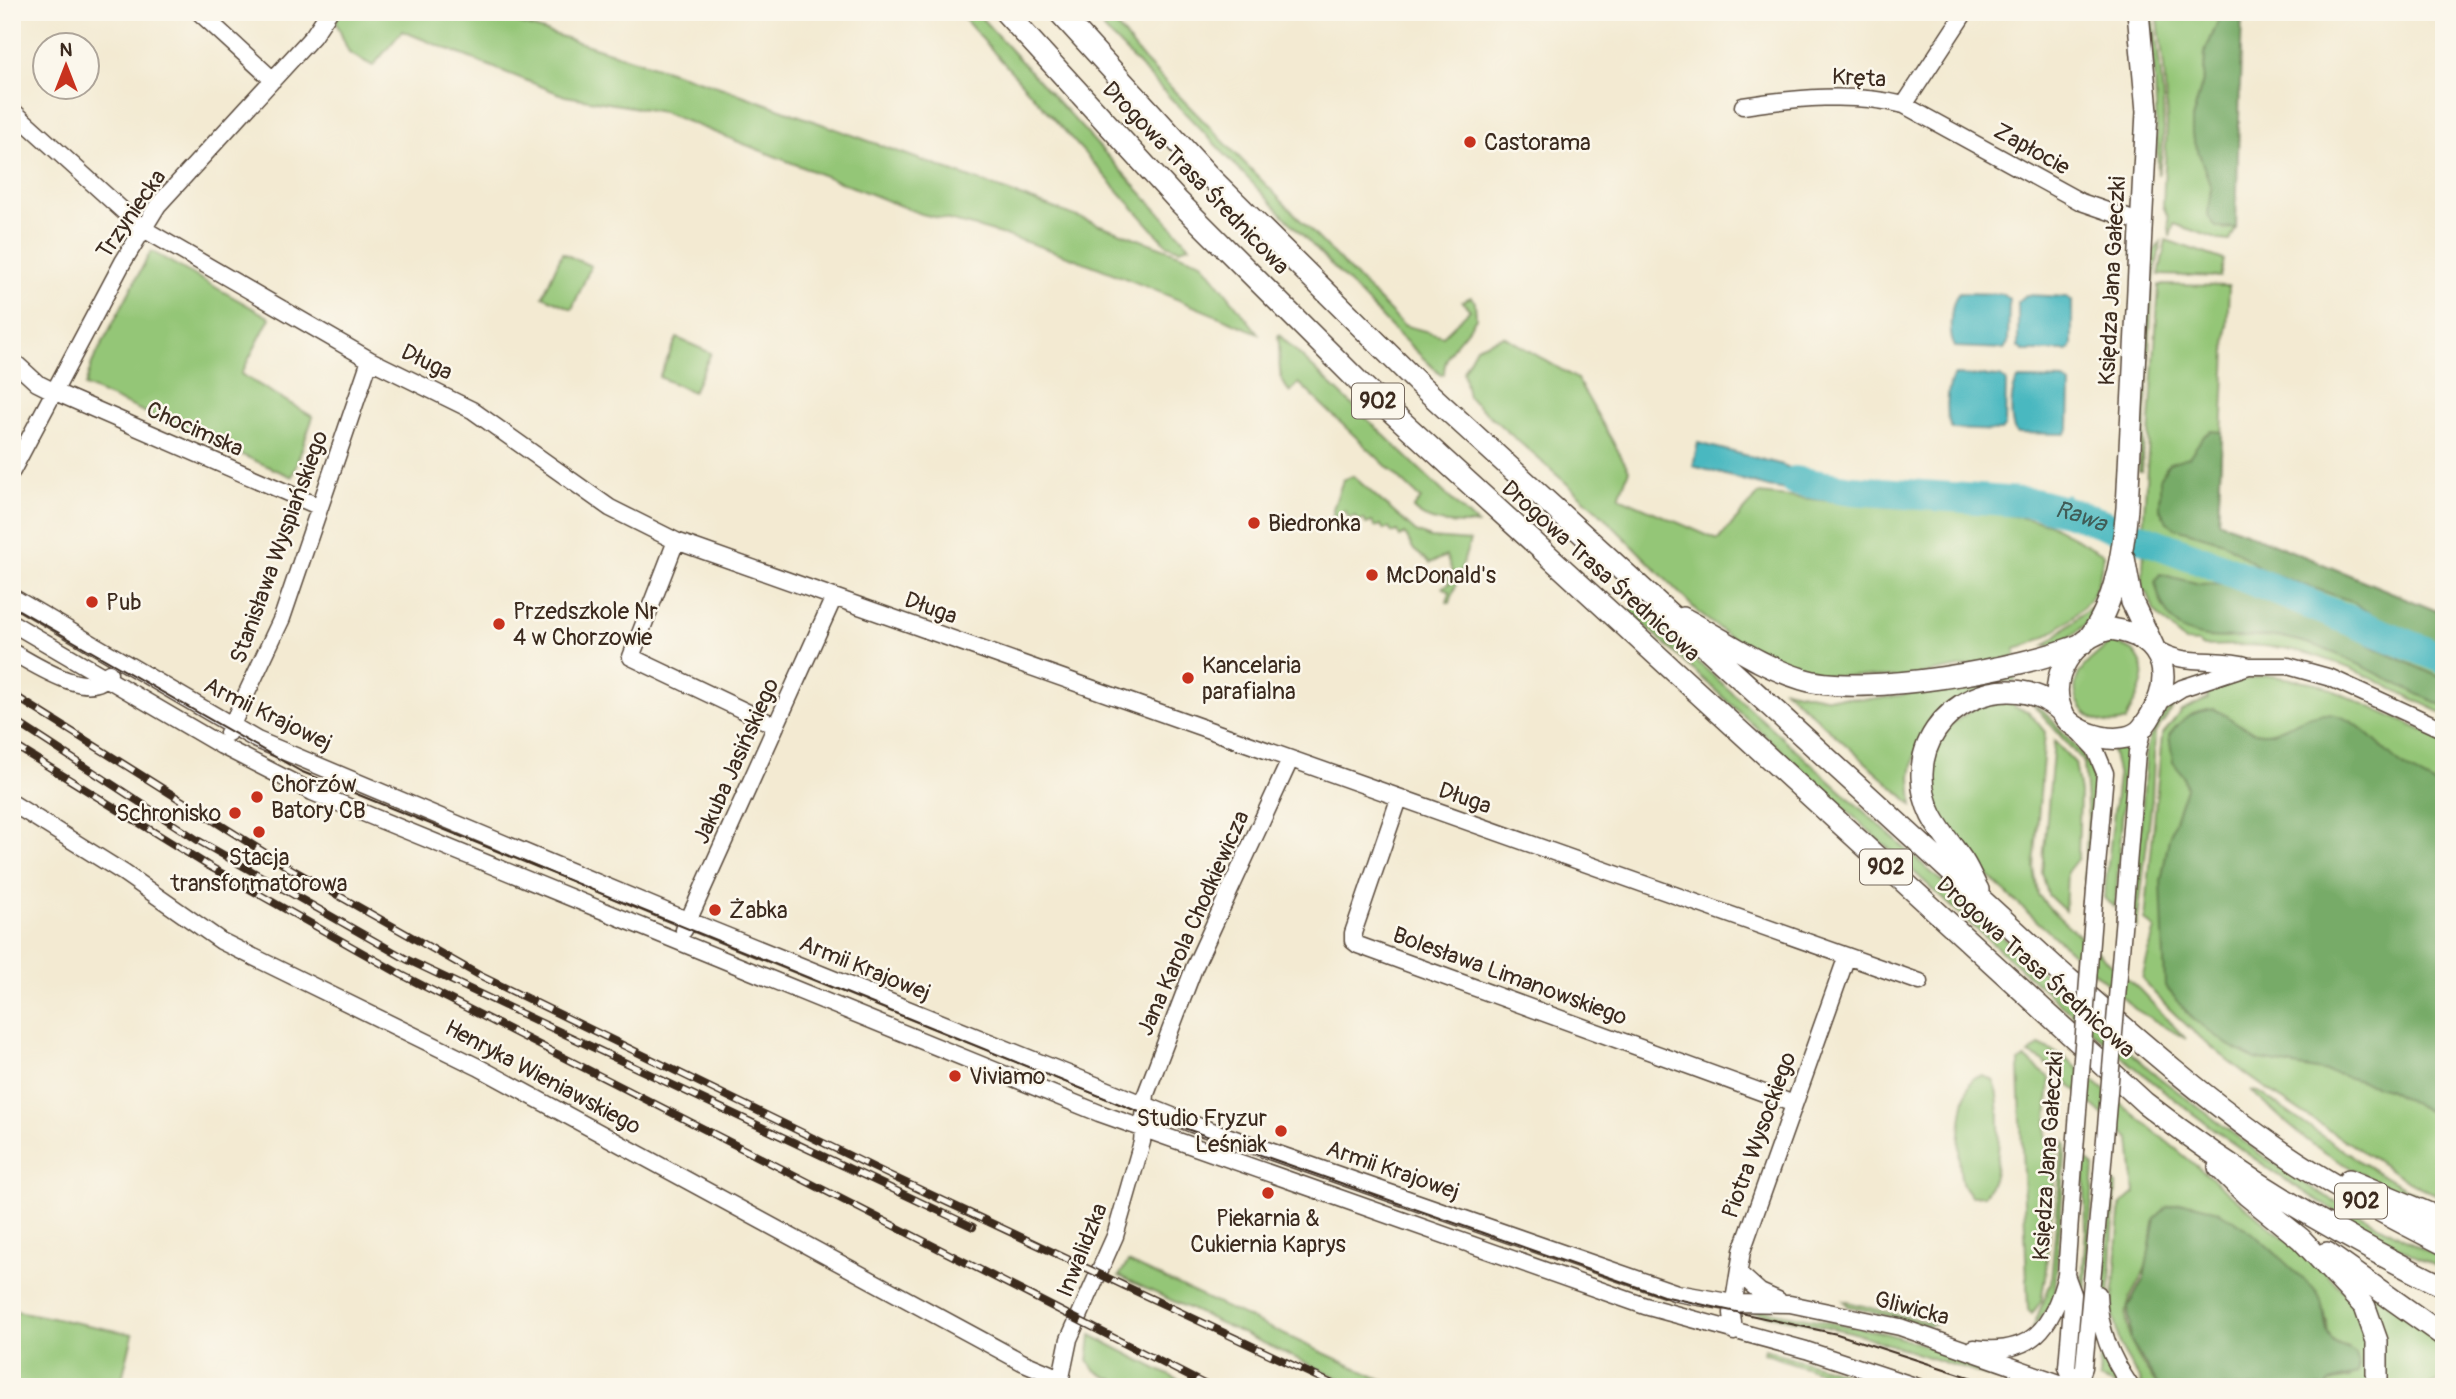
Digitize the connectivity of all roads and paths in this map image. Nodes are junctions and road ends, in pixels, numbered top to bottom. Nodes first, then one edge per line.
1 (199, 12) edge
2 (329, 12) edge
3 (1005, 12) edge
4 (1059, 12) edge
5 (1965, 12) edge
6 (2138, 12) edge
7 (273, 80) junction
8 (1904, 105) junction
9 (1743, 106) dead end
10 (12, 110) edge
11 (2142, 223) junction
12 (142, 228) junction
13 (12, 360) edge
14 (370, 360) junction
15 (53, 391) junction
16 (12, 471) edge
17 (320, 507) junction
18 (676, 541) junction
19 (2123, 553) junction
20 (12, 597) edge
21 (834, 597) junction
22 (1654, 602) junction
23 (12, 623) edge
24 (2085, 641) junction
25 (2154, 647) junction
26 (12, 652) edge
27 (117, 659) junction
28 (2249, 666) junction
29 (106, 679) junction
30 (2156, 704) junction
31 (2068, 720) junction
32 (232, 726) junction
33 (776, 726) junction
34 (2143, 728) junction
35 (2444, 730) edge
36 (222, 746) junction
37 (1290, 760) junction
38 (1399, 799) junction
39 (12, 803) edge
40 (1984, 903) junction
41 (688, 921) junction
42 (679, 942) junction
43 (1847, 956) junction
44 (1920, 982) dead end
45 (1794, 1104) junction
46 (1144, 1105) junction
47 (1144, 1129) junction
48 (2191, 1139) junction
49 (2282, 1152) junction
50 (2444, 1220) edge
51 (2301, 1239) junction
52 (2444, 1244) edge
53 (2097, 1254) junction
54 (1740, 1274) junction
55 (2066, 1275) junction
56 (2444, 1287) edge
57 (1733, 1303) junction
58 (1790, 1304) junction
59 (1734, 1332) junction
60 (2444, 1336) edge
61 (1961, 1346) junction
62 (1060, 1382) edge
63 (1918, 1387) edge
64 (2075, 1387) edge
65 (2131, 1387) edge
66 (2377, 1387) edge

1 - 7 street
2 - 7 street, Trzyniecka
3 - 48 main road, Drogowa Trasa Średnicowa / 902
4 - 22 main road, Drogowa Trasa Średnicowa / 902
5 - 8 street, Kręta
6 - 11 main road, Księdza Jana Gałeczki
7 - 12 street, Trzyniecka
8 - 9 street, Kręta
8 - 11 street, Zapłocie
10 - 12 street, Długa
11 - 19 main road, Księdza Jana Gałeczki
12 - 14 street, Długa
12 - 15 street, Trzyniecka
13 - 15 street, Chocimska
14 - 17 street, Stanisława Wyspiańskiego
14 - 18 street, Długa
15 - 16 street, Trzyniecka
15 - 17 street, Chocimska
17 - 32 street, Stanisława Wyspiańskiego
18 - 21 street, Długa
18 - 33 street
19 - 24 main road, Księdza Jana Gałeczki
19 - 25 main road, Księdza Jana Gałeczki
20 - 27 street, Armii Krajowej
21 - 33 street, Jakuba Jasińskiego
21 - 37 street, Długa
22 - 24 main road
22 - 40 main road, Drogowa Trasa Średnicowa / 902
23 - 29 street, Armii Krajowej
24 - 25 main road
24 - 31 main road
25 - 28 street
25 - 30 main road
26 - 29 street
27 - 29 street
27 - 32 street, Armii Krajowej
28 - 30 street
28 - 35 street
29 - 36 street, Armii Krajowej
30 - 34 main road
31 - 34 main road
31 - 40 main road
31 - 55 street, Księdza Jana Gałeczki, bridge
32 - 36 street, Stanisława Wyspiańskiego
32 - 41 street, Armii Krajowej
33 - 41 street, Jakuba Jasińskiego
34 - 53 street, bridge
36 - 42 street, Armii Krajowej
37 - 38 street, Długa
37 - 46 street, Jana Karola Chodkiewicza
38 - 43 street, Długa
38 - 45 street, Bolesława Limanowskiego
39 - 62 street, Henryka Wieniawskiego
40 - 49 main road, Drogowa Trasa Średnicowa / 902
41 - 42 street, Jakuba Jasińskiego
41 - 46 street, Armii Krajowej
42 - 47 street, Armii Krajowej
43 - 44 street, Długa
43 - 45 street, Piotra Wysockiego
45 - 54 street, Piotra Wysockiego
46 - 47 street, Jana Karola Chodkiewicza
46 - 57 street, Armii Krajowej
47 - 59 street, Armii Krajowej
47 - 62 street, Inwalidzka
48 - 51 main road
48 - 56 main road, 902
49 - 50 main road
49 - 52 main road, 902
51 - 60 main road
51 - 66 main road
53 - 64 street
53 - 65 street
54 - 57 street, Piotra Wysockiego
54 - 58 street
55 - 61 street
55 - 64 street, Księdza Jana Gałeczki
57 - 58 street, Gliwicka
57 - 59 street, Piotra Wysockiego
58 - 61 street, Gliwicka
59 - 63 street
61 - 64 street, Gliwicka

